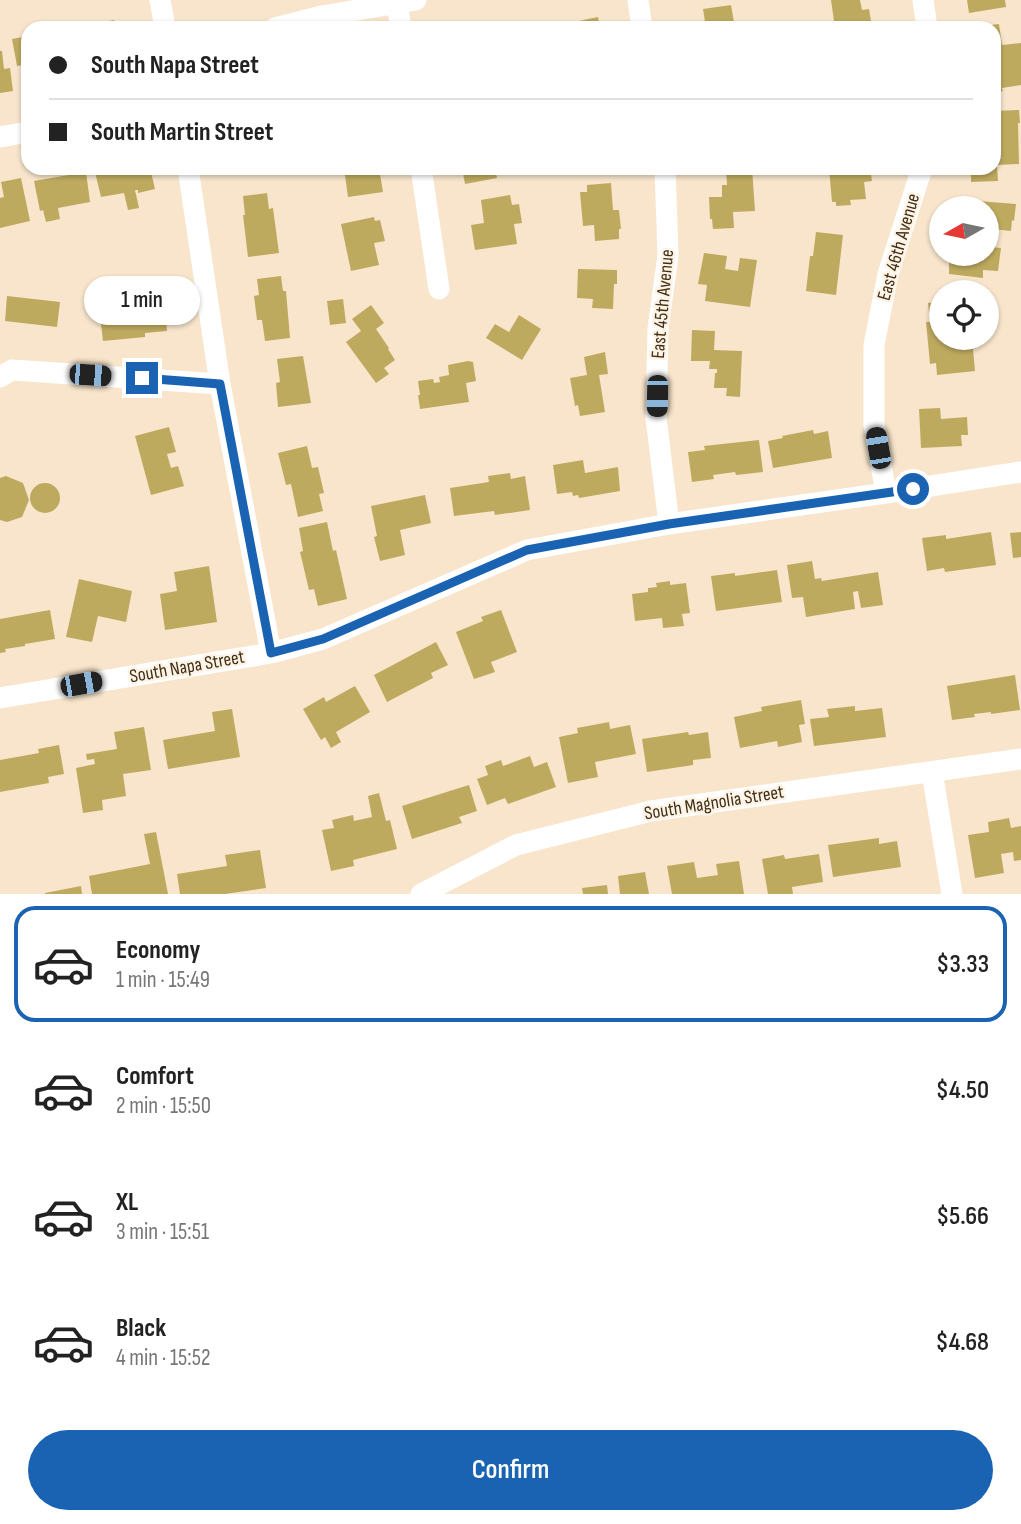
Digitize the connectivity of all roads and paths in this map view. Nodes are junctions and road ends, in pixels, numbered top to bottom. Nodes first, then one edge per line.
1 (160, 0) edge
2 (638, 0) edge
3 (923, 0) edge
4 (407, 1) edge
5 (164, 21) edge
6 (303, 21) edge
7 (403, 21) edge
8 (641, 21) edge
9 (926, 21) edge
10 (21, 133) edge
11 (0, 137) edge
12 (189, 175) edge
13 (422, 175) edge
14 (665, 175) edge
15 (920, 175) edge
16 (439, 289) dead end
17 (0, 377) edge
18 (220, 384) junction
19 (1021, 472) edge
20 (886, 493) junction
21 (669, 524) junction
22 (271, 653) junction
23 (0, 698) edge
24 (1021, 759) edge
25 (932, 772) junction
26 (421, 894) edge
27 (952, 894) edge

1 - 5 street
2 - 8 street
3 - 9 street
4 - 6 street
4 - 7 street
10 - 11 street
12 - 18 street
13 - 16 street
14 - 21 street, East 45th Avenue
15 - 20 street, East 46th Avenue
17 - 18 street
18 - 22 street
19 - 20 street, South Napa Street
20 - 21 street, South Napa Street
21 - 22 street, South Napa Street
22 - 23 street, South Napa Street
24 - 25 street, South Magnolia Street
25 - 26 street, South Magnolia Street
25 - 27 street

